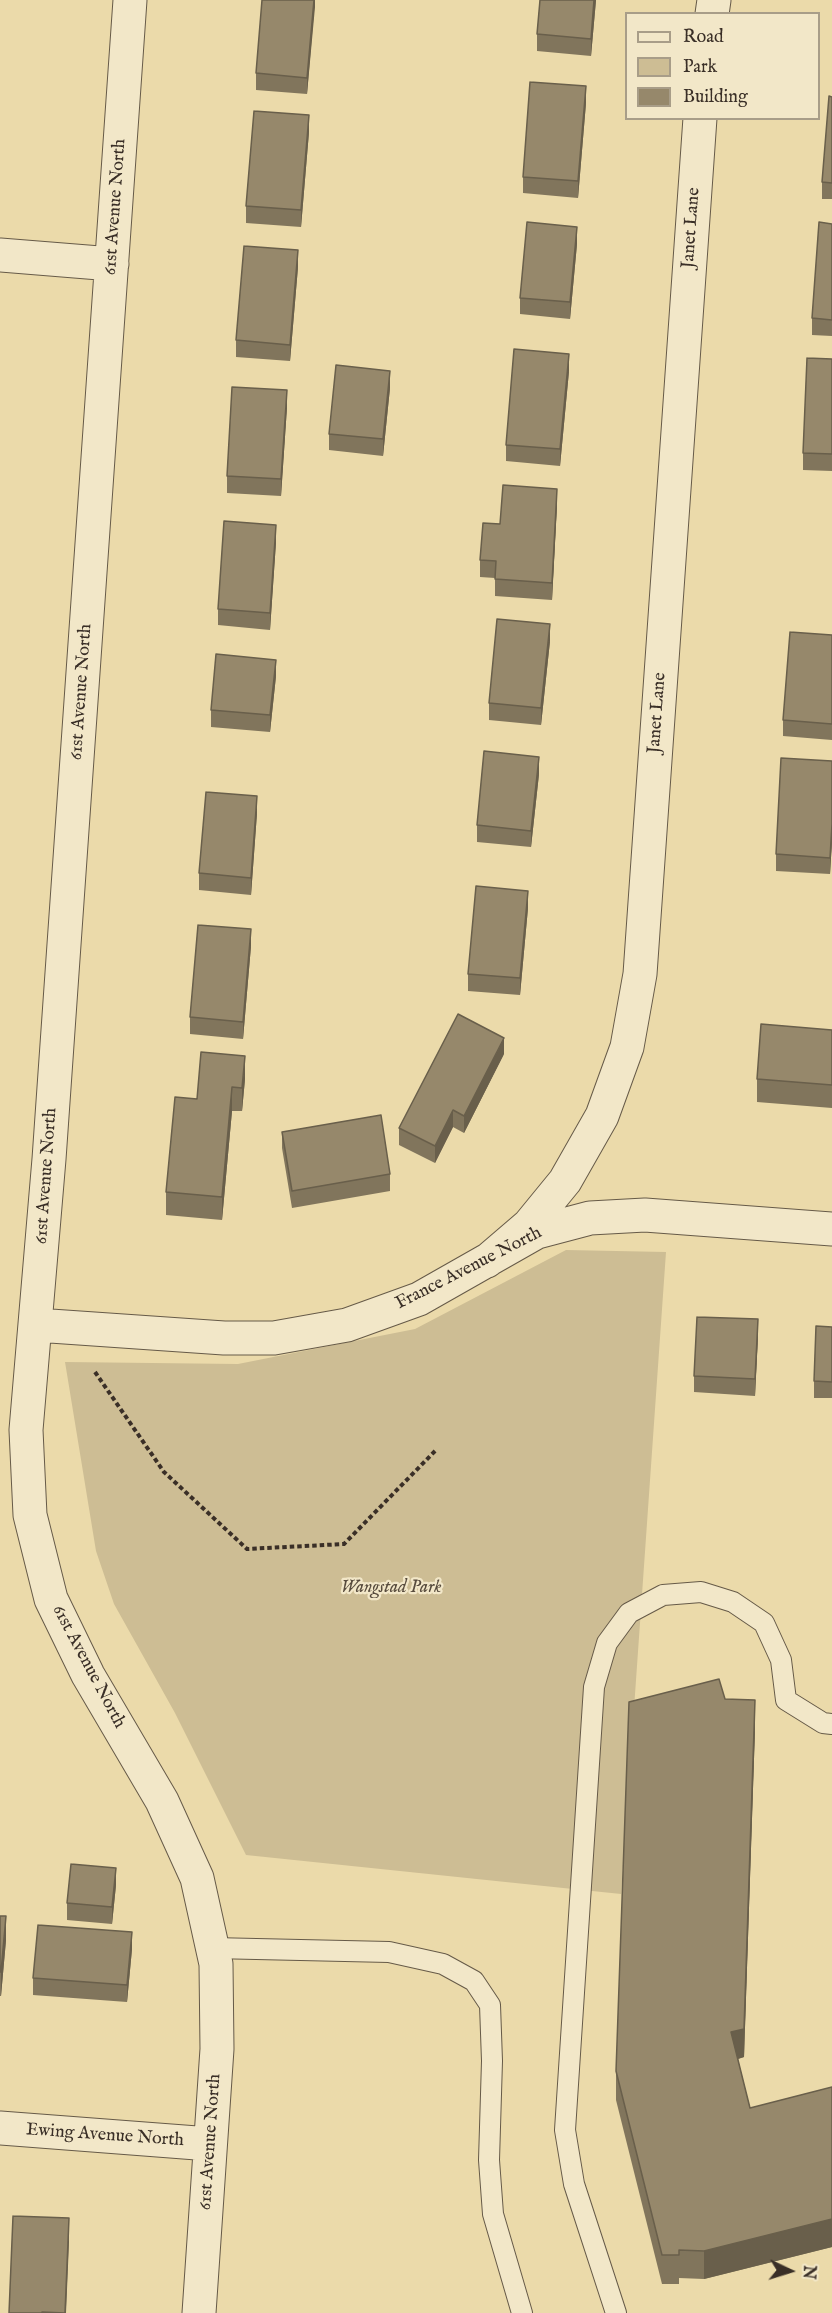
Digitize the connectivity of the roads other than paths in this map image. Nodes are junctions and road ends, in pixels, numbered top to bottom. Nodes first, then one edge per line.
1 (130, 0) edge
2 (700, 120) edge
3 (0, 255) edge
4 (112, 264) junction
5 (832, 1229) edge
6 (487, 1261) junction
7 (36, 1325) junction
8 (832, 1724) edge
9 (212, 1948) junction
10 (0, 2128) edge
11 (210, 2144) junction
12 (199, 2313) edge
13 (522, 2313) edge
14 (616, 2313) edge

1 - 4 street, 61st Avenue North
2 - 6 street, Janet Lane
3 - 4 street
4 - 7 street, 61st Avenue North
5 - 6 street, France Avenue North
6 - 7 street, France Avenue North
7 - 9 street, 61st Avenue North
8 - 14 lane
9 - 11 street, 61st Avenue North
9 - 13 lane
10 - 11 street, Ewing Avenue North
11 - 12 street, 61st Avenue North

